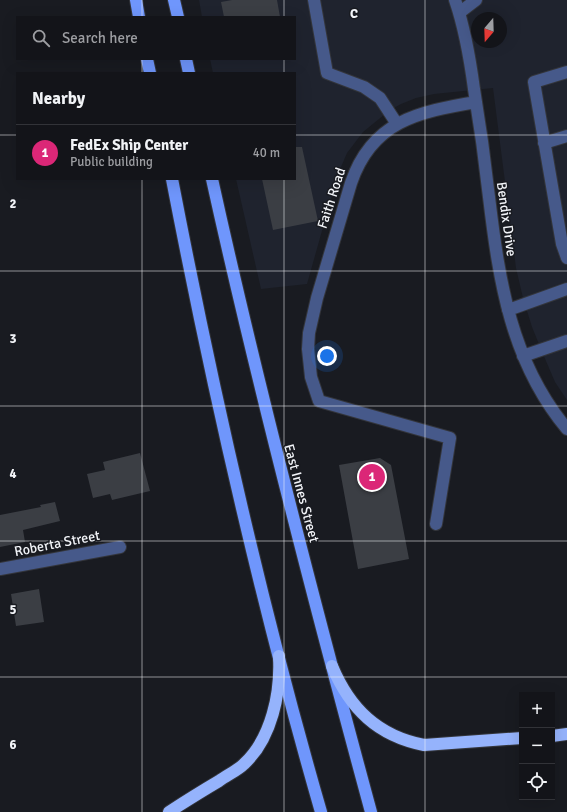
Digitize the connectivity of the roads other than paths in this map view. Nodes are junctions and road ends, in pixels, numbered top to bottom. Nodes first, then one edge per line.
1 (136, 0) edge
2 (174, 0) edge
3 (314, 0) edge
4 (455, 0) edge
5 (476, 0) edge
6 (459, 13) junction
7 (139, 16) edge
8 (178, 16) edge
9 (147, 60) edge
10 (186, 60) edge
11 (150, 72) edge
12 (189, 72) edge
13 (567, 72) edge
14 (476, 102) junction
15 (397, 124) junction
16 (567, 136) edge
17 (544, 143) junction
18 (172, 180) edge
19 (212, 180) edge
20 (567, 258) edge
21 (567, 289) edge
22 (508, 310) junction
23 (567, 341) edge
24 (523, 356) junction
25 (567, 429) edge
26 (436, 524) dead end
27 (120, 546) dead end
28 (0, 569) edge
29 (279, 656) junction
30 (332, 666) junction
31 (567, 734) edge
32 (555, 736) edge
33 (519, 738) edge
34 (169, 812) edge
35 (321, 812) edge
36 (371, 812) edge

1 - 7 main road
2 - 8 main road
3 - 15 street
4 - 6 street, Bendix Drive
5 - 6 street
6 - 14 street, Bendix Drive
9 - 11 main road
10 - 12 main road
13 - 17 street
14 - 15 street, Faith Road
14 - 22 street, Bendix Drive
15 - 26 street, Faith Road
16 - 17 street
17 - 20 street
18 - 29 main road
19 - 30 main road, East Innes Street
21 - 22 street
22 - 24 street, Bendix Drive
23 - 24 street
24 - 25 street, Bendix Drive
27 - 28 street, Roberta Street
29 - 34 highway
29 - 35 main road
30 - 33 highway
30 - 36 main road, East Innes Street
31 - 32 highway

